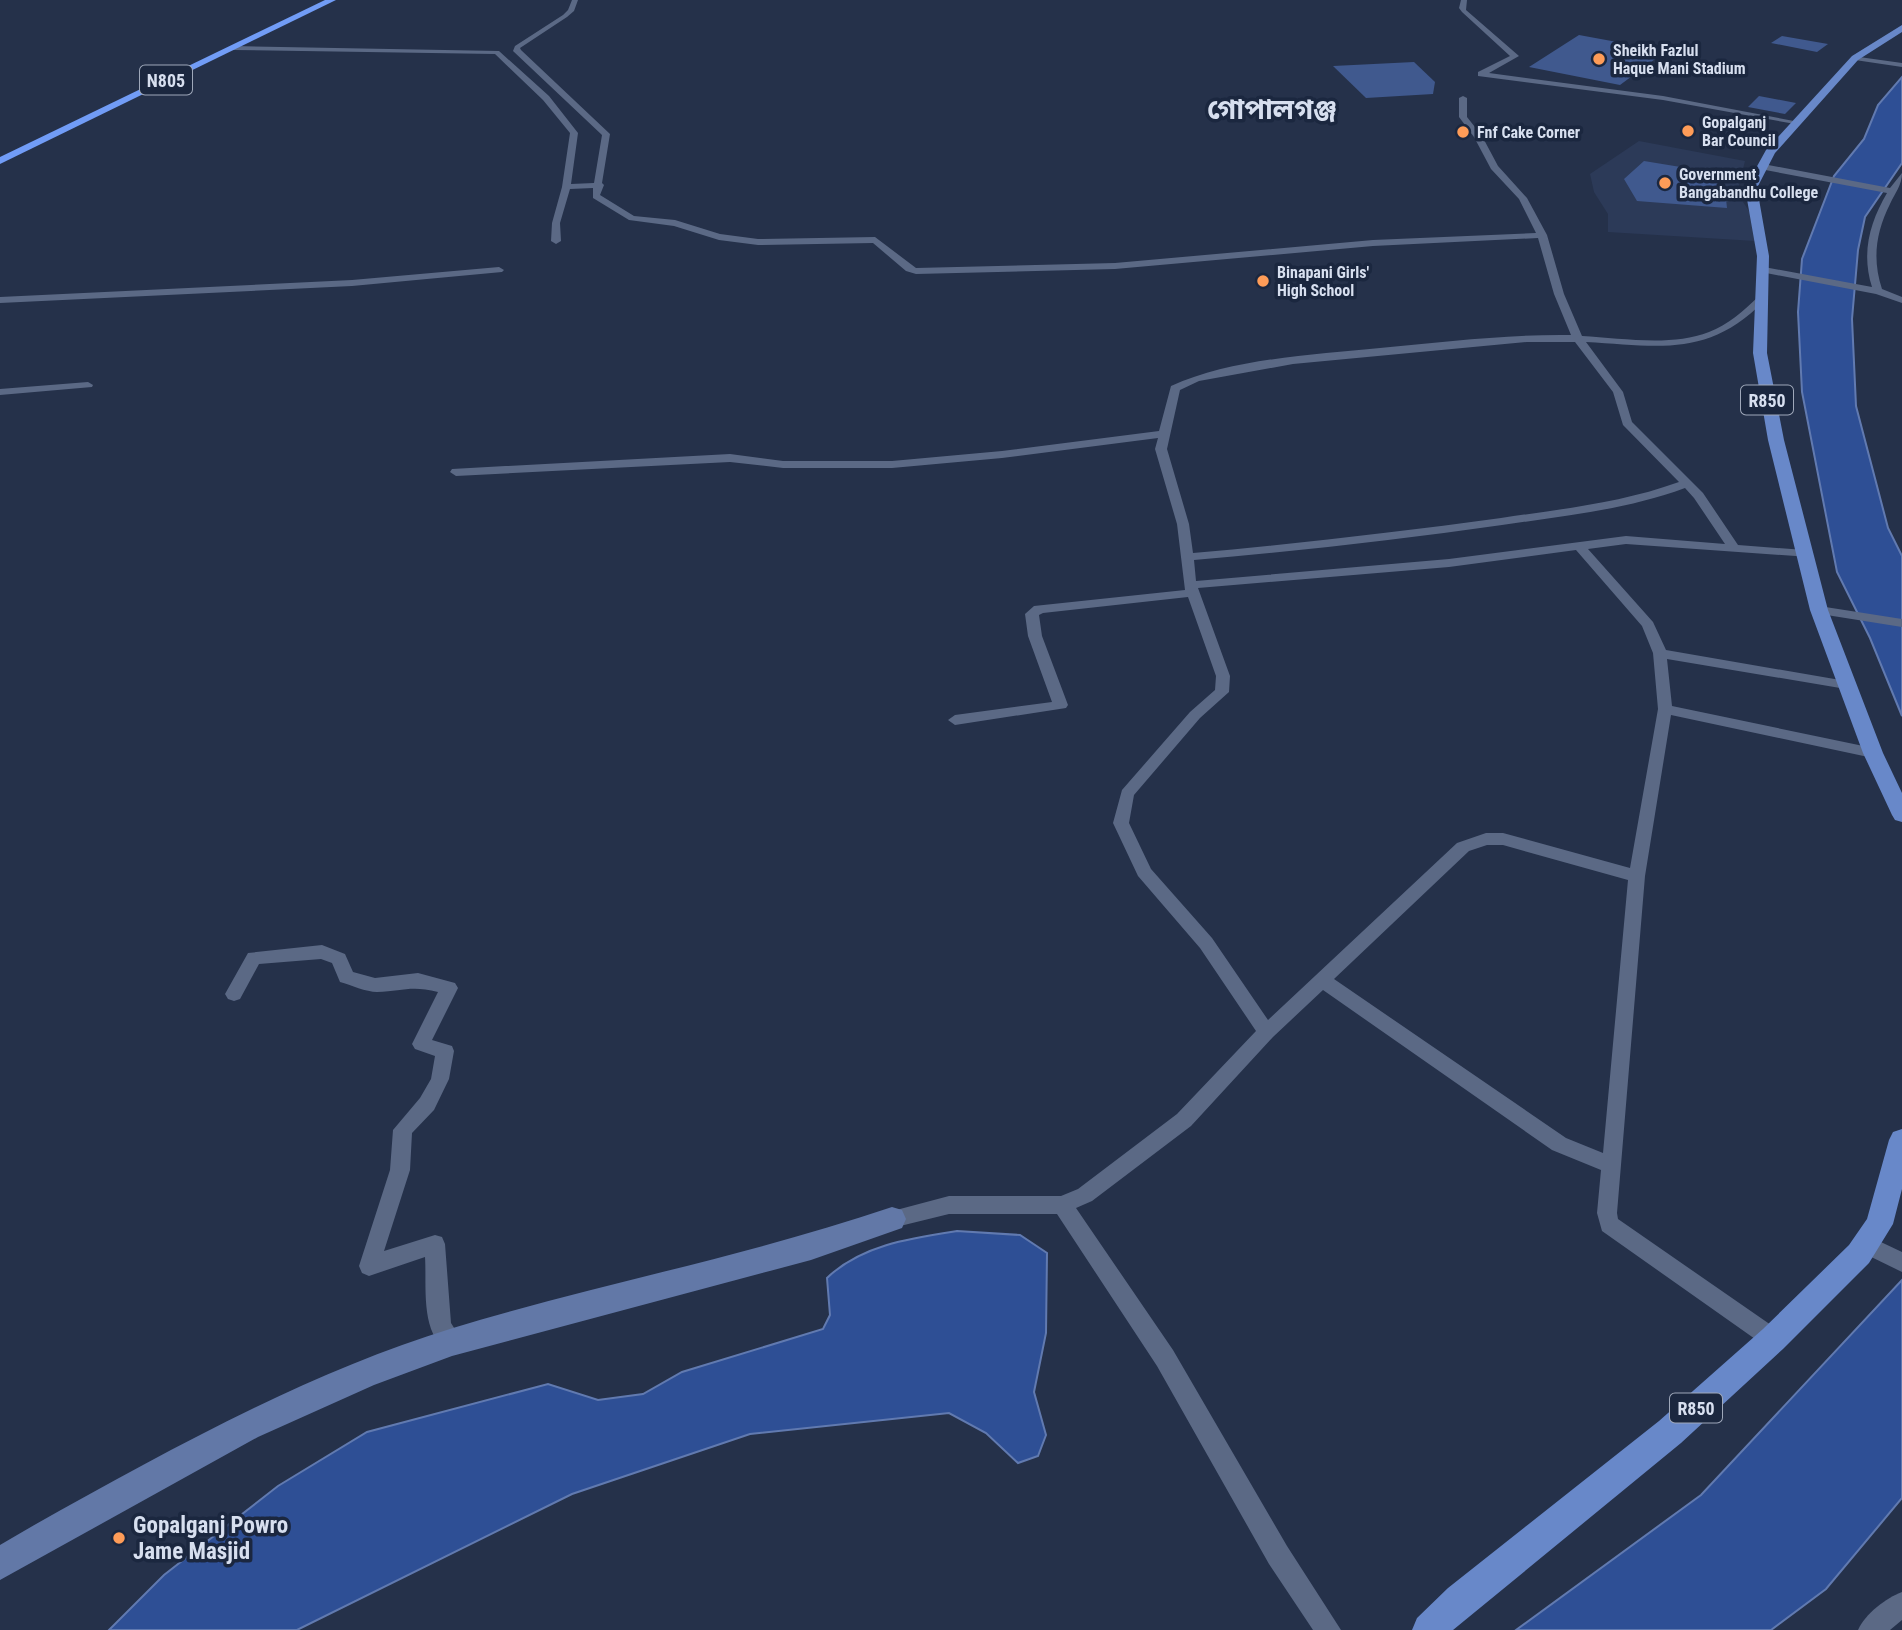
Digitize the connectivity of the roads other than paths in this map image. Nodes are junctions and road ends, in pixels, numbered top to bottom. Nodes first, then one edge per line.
1 (332, 0) edge
2 (575, 0) edge
3 (1464, 0) edge
4 (1902, 28) edge
5 (233, 48) junction
6 (516, 51) junction
7 (499, 52) junction
8 (1855, 58) junction
9 (1902, 65) edge
10 (1463, 98) dead end
11 (1795, 122) junction
12 (0, 160) edge
13 (1763, 167) junction
14 (1902, 176) edge
15 (596, 186) junction
16 (568, 187) junction
17 (1892, 191) junction
18 (1542, 235) junction
19 (555, 241) dead end
20 (499, 270) dead end
21 (1763, 270) junction
22 (1874, 290) junction
23 (1902, 290) edge
24 (1762, 299) junction
25 (0, 300) edge
26 (1902, 300) edge
27 (1578, 339) junction
28 (88, 385) dead end
29 (0, 391) edge
30 (1164, 434) junction
31 (456, 472) dead end
32 (1686, 484) junction
33 (1580, 547) junction
34 (1733, 547) junction
35 (1805, 554) junction
36 (1187, 558) junction
37 (1191, 589) junction
38 (1819, 610) junction
39 (1902, 623) edge
40 (1660, 653) junction
41 (1846, 685) junction
42 (1665, 709) junction
43 (955, 720) dead end
44 (1873, 753) junction
45 (1902, 815) edge
46 (1637, 876) junction
47 (1322, 980) junction
48 (234, 994) dead end
49 (1267, 1032) junction
50 (1902, 1140) edge
51 (1612, 1166) junction
52 (1062, 1205) junction
53 (892, 1219) joint
54 (1866, 1244) junction
55 (1898, 1260) edge
56 (1773, 1339) junction
57 (452, 1342) junction
58 (0, 1564) edge
59 (1902, 1604) edge
60 (1328, 1630) edge
61 (1429, 1630) edge
62 (1871, 1630) edge

1 - 5 highway, N805
2 - 6 street
3 - 11 street
4 - 8 main road, R850
5 - 7 street
5 - 12 highway, N805
6 - 7 street
6 - 15 street
7 - 16 street
8 - 9 street
8 - 11 main road, R850
10 - 18 street
11 - 13 main road, R850
13 - 17 street
13 - 21 main road, R850
14 - 17 street
15 - 16 street
15 - 18 street
16 - 19 street
17 - 22 street
18 - 27 street
20 - 25 street
21 - 22 street
21 - 24 main road, R850
22 - 23 street
22 - 26 street
24 - 27 street
24 - 35 main road, R850
27 - 30 street
27 - 32 street
28 - 29 street
30 - 31 street
30 - 36 street
32 - 34 street
32 - 36 street
33 - 34 street
33 - 37 street
33 - 40 street
34 - 35 street
35 - 38 main road, R850
36 - 37 street
37 - 43 street
37 - 49 street
38 - 39 street
38 - 41 main road, R850
40 - 41 street
40 - 42 street
41 - 44 main road, R850
42 - 44 street
42 - 46 street
44 - 45 main road, R850
46 - 47 street
46 - 51 street
47 - 49 street
47 - 51 street
48 - 57 street
49 - 52 street
50 - 54 main road, R850
51 - 56 street
52 - 53 street
52 - 60 street
53 - 57 street
54 - 55 street
54 - 56 main road, R850
56 - 61 main road, R850
57 - 58 street
59 - 62 street

